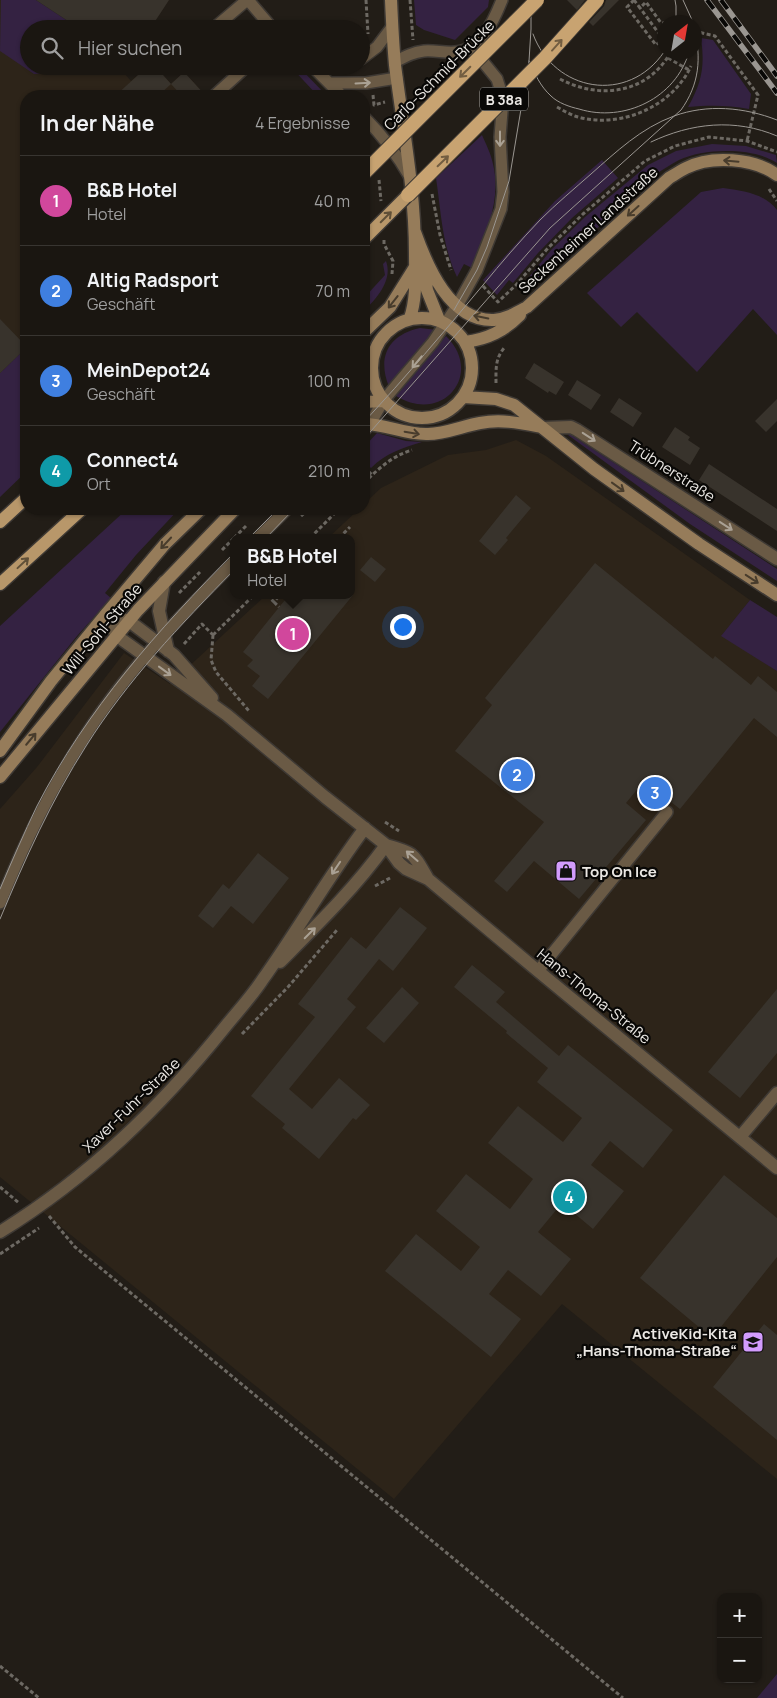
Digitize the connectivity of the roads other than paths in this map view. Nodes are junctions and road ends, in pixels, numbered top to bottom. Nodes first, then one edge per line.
1 (248, 0) edge
2 (391, 0) edge
3 (502, 0) edge
4 (536, 0) edge
5 (597, 0) edge
6 (223, 20) edge
7 (265, 20) edge
8 (392, 27) junction
9 (471, 47) junction
10 (370, 52) edge
11 (395, 62) junction
12 (237, 75) edge
13 (321, 75) edge
14 (397, 78) junction
15 (329, 83) junction
16 (221, 90) edge
17 (336, 90) edge
18 (370, 123) edge
19 (370, 167) edge
20 (777, 175) edge
21 (412, 179) junction
22 (408, 195) joint
23 (415, 232) junction
24 (370, 233) edge
25 (421, 249) junction
26 (415, 268) junction
27 (457, 306) junction
28 (527, 307) junction
29 (410, 318) junction
30 (442, 322) junction
31 (370, 326) edge
32 (465, 342) junction
33 (370, 361) edge
34 (370, 372) edge
35 (463, 397) junction
36 (384, 401) junction
37 (370, 402) edge
38 (370, 420) edge
39 (370, 427) edge
40 (543, 428) junction
41 (20, 504) edge
42 (75, 515) edge
43 (195, 515) edge
44 (229, 515) edge
45 (281, 515) edge
46 (0, 522) edge
47 (262, 534) edge
48 (777, 559) edge
49 (230, 566) edge
50 (164, 582) junction
51 (0, 584) edge
52 (777, 595) edge
53 (106, 614) junction
54 (129, 621) junction
55 (117, 636) junction
56 (161, 638) junction
57 (145, 656) junction
58 (226, 715) junction
59 (0, 751) edge
60 (0, 777) edge
61 (667, 812) dead end
62 (365, 828) junction
63 (386, 845) junction
64 (0, 903) edge
65 (538, 971) junction
66 (263, 980) junction
67 (777, 1093) edge
68 (740, 1137) junction
69 (777, 1168) edge
70 (0, 1232) edge

1 - 6 lane
1 - 7 lane
2 - 8 main road, Seckenheimer Landstraße
3 - 9 lane
4 -> 19 highway, Carlo-Schmid-Brücke / B 38a, bridge
22 -> 5 highway, B 38a, bridge
8 - 10 lane
8 - 11 main road, Seckenheimer Landstraße
9 - 11 lane
9 -> 27 lane
11 - 14 main road, Seckenheimer Landstraße
12 - 16 lane
13 - 15 lane
15 -> 14 lane
14 - 21 main road, Seckenheimer Landstraße
15 - 17 lane
18 - 21 lane
20 -> 28 main road, Seckenheimer Landstraße
21 - 23 main road, Seckenheimer Landstraße
24 -> 22 main road, B 38a, bridge
23 - 25 main road, Seckenheimer Landstraße
23 - 26 main road, Seckenheimer Landstraße
25 - 27 main road, Seckenheimer Landstraße
25 - 30 main road, Seckenheimer Landstraße
26 - 29 main road, Seckenheimer Landstraße
26 -> 31 main road
28 -> 27 main road, Seckenheimer Landstraße
27 - 30 lane
28 - 32 main road
29 - 30 main road
29 - 33 main road, Seckenheimer Landstraße
30 - 32 main road, Seckenheimer Landstraße
30 -> 36 lane
32 - 35 main road, Seckenheimer Landstraße
34 - 36 main road, Seckenheimer Landstraße
35 - 36 main road, Seckenheimer Landstraße
35 - 40 main road
36 - 37 main road
36 - 38 lane
39 -> 40 main road
40 -> 48 street, Trübnerstraße
40 -> 52 main road
41 - 46 main road
51 -> 42 main road
43 -> 53 main road, Will-Sohl-Straße
44 - 50 main road, Will-Sohl-Straße
45 - 47 lane
49 - 56 lane
50 - 54 main road, Will-Sohl-Straße
50 - 56 street, Hans-Thoma-Straße
53 - 54 street
53 - 55 street, Hans-Thoma-Straße
53 - 59 main road, Will-Sohl-Straße
54 - 55 main road, Will-Sohl-Straße
54 - 56 street
55 - 57 street, Hans-Thoma-Straße
60 -> 55 main road, Will-Sohl-Straße
56 - 57 lane
56 - 58 street, Hans-Thoma-Straße
57 -> 58 street, Hans-Thoma-Straße
57 - 64 lane
58 - 62 street, Hans-Thoma-Straße
61 - 65 lane
62 - 63 street, Hans-Thoma-Straße
62 -> 66 street, Xaver-Fuhr-Straße
63 - 65 street, Hans-Thoma-Straße
66 -> 63 street, Xaver-Fuhr-Straße
65 - 68 street, Hans-Thoma-Straße
66 - 70 street, Xaver-Fuhr-Straße
67 - 68 street
68 - 69 street, Hans-Thoma-Straße

